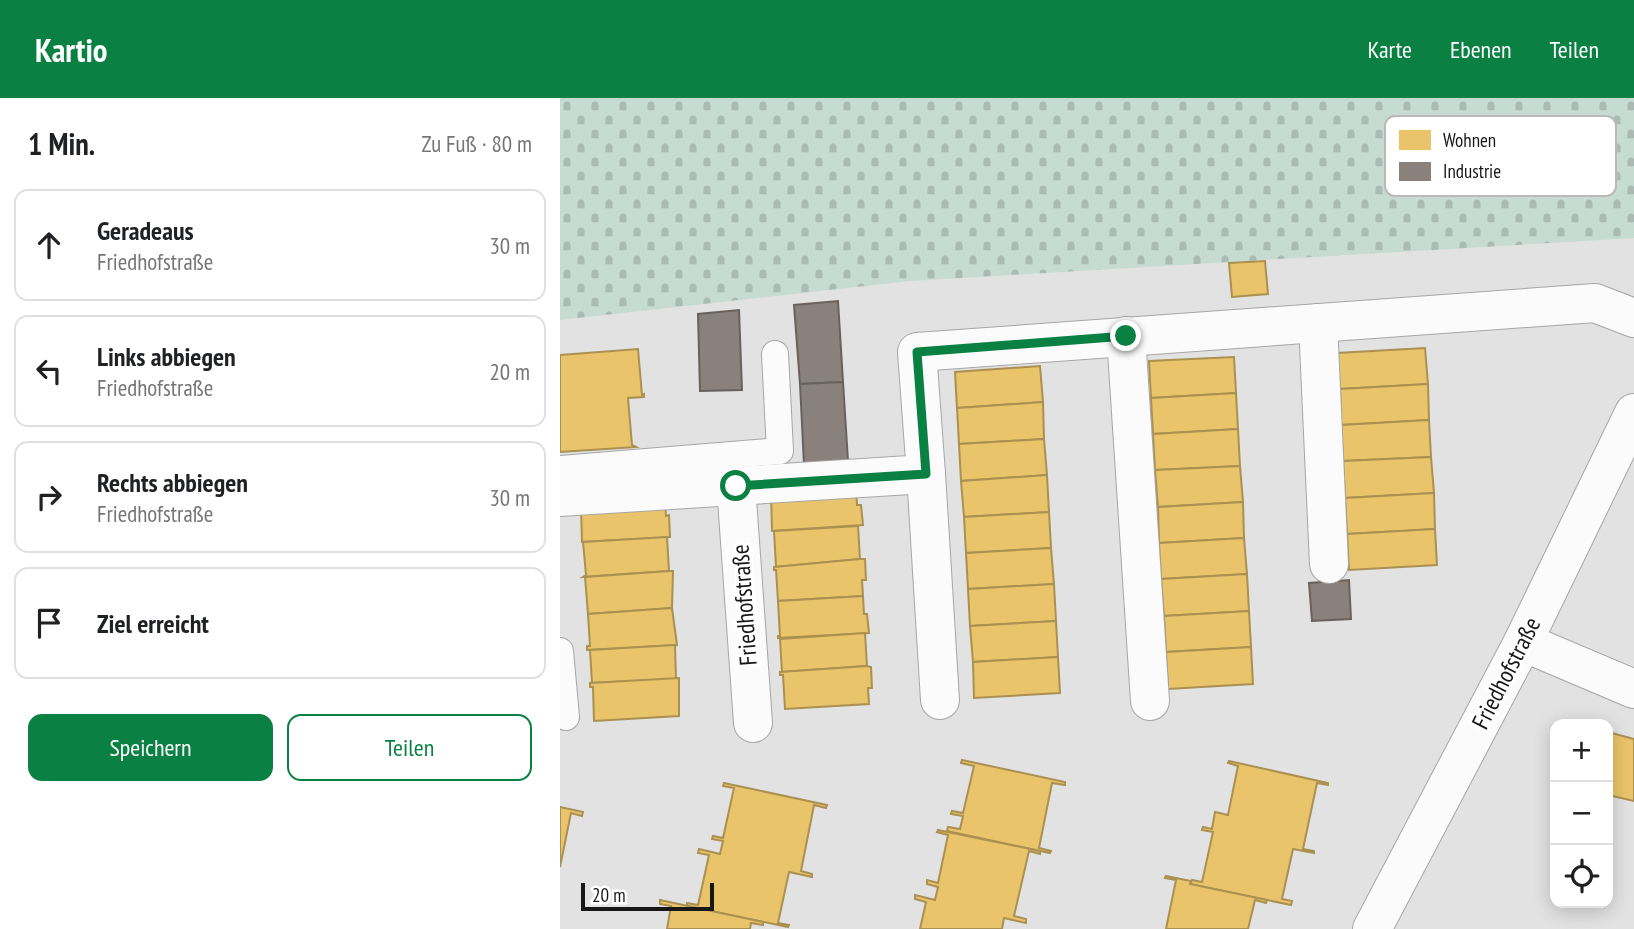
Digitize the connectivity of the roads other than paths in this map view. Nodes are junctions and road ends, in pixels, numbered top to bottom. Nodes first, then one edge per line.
1 (1634, 318) edge
2 (1318, 323) junction
3 (1126, 336) junction
4 (775, 354) dead end
5 (1634, 413) edge
6 (560, 468) edge
7 (926, 474) junction
8 (736, 486) junction
9 (560, 497) edge
10 (1329, 565) dead end
11 (1523, 642) junction
12 (560, 651) edge
13 (1634, 689) edge
14 (940, 700) dead end
15 (1150, 701) dead end
16 (566, 717) dead end
17 (753, 723) dead end
18 (1371, 929) edge

1 - 2 street
2 - 3 street
2 - 10 street
3 - 7 street
3 - 15 street
4 - 6 lane
5 - 11 street, Friedhofstraße
7 - 8 street
7 - 14 street
8 - 9 street
8 - 17 street, Friedhofstraße
11 - 13 street
11 - 18 street, Friedhofstraße
12 - 16 lane

